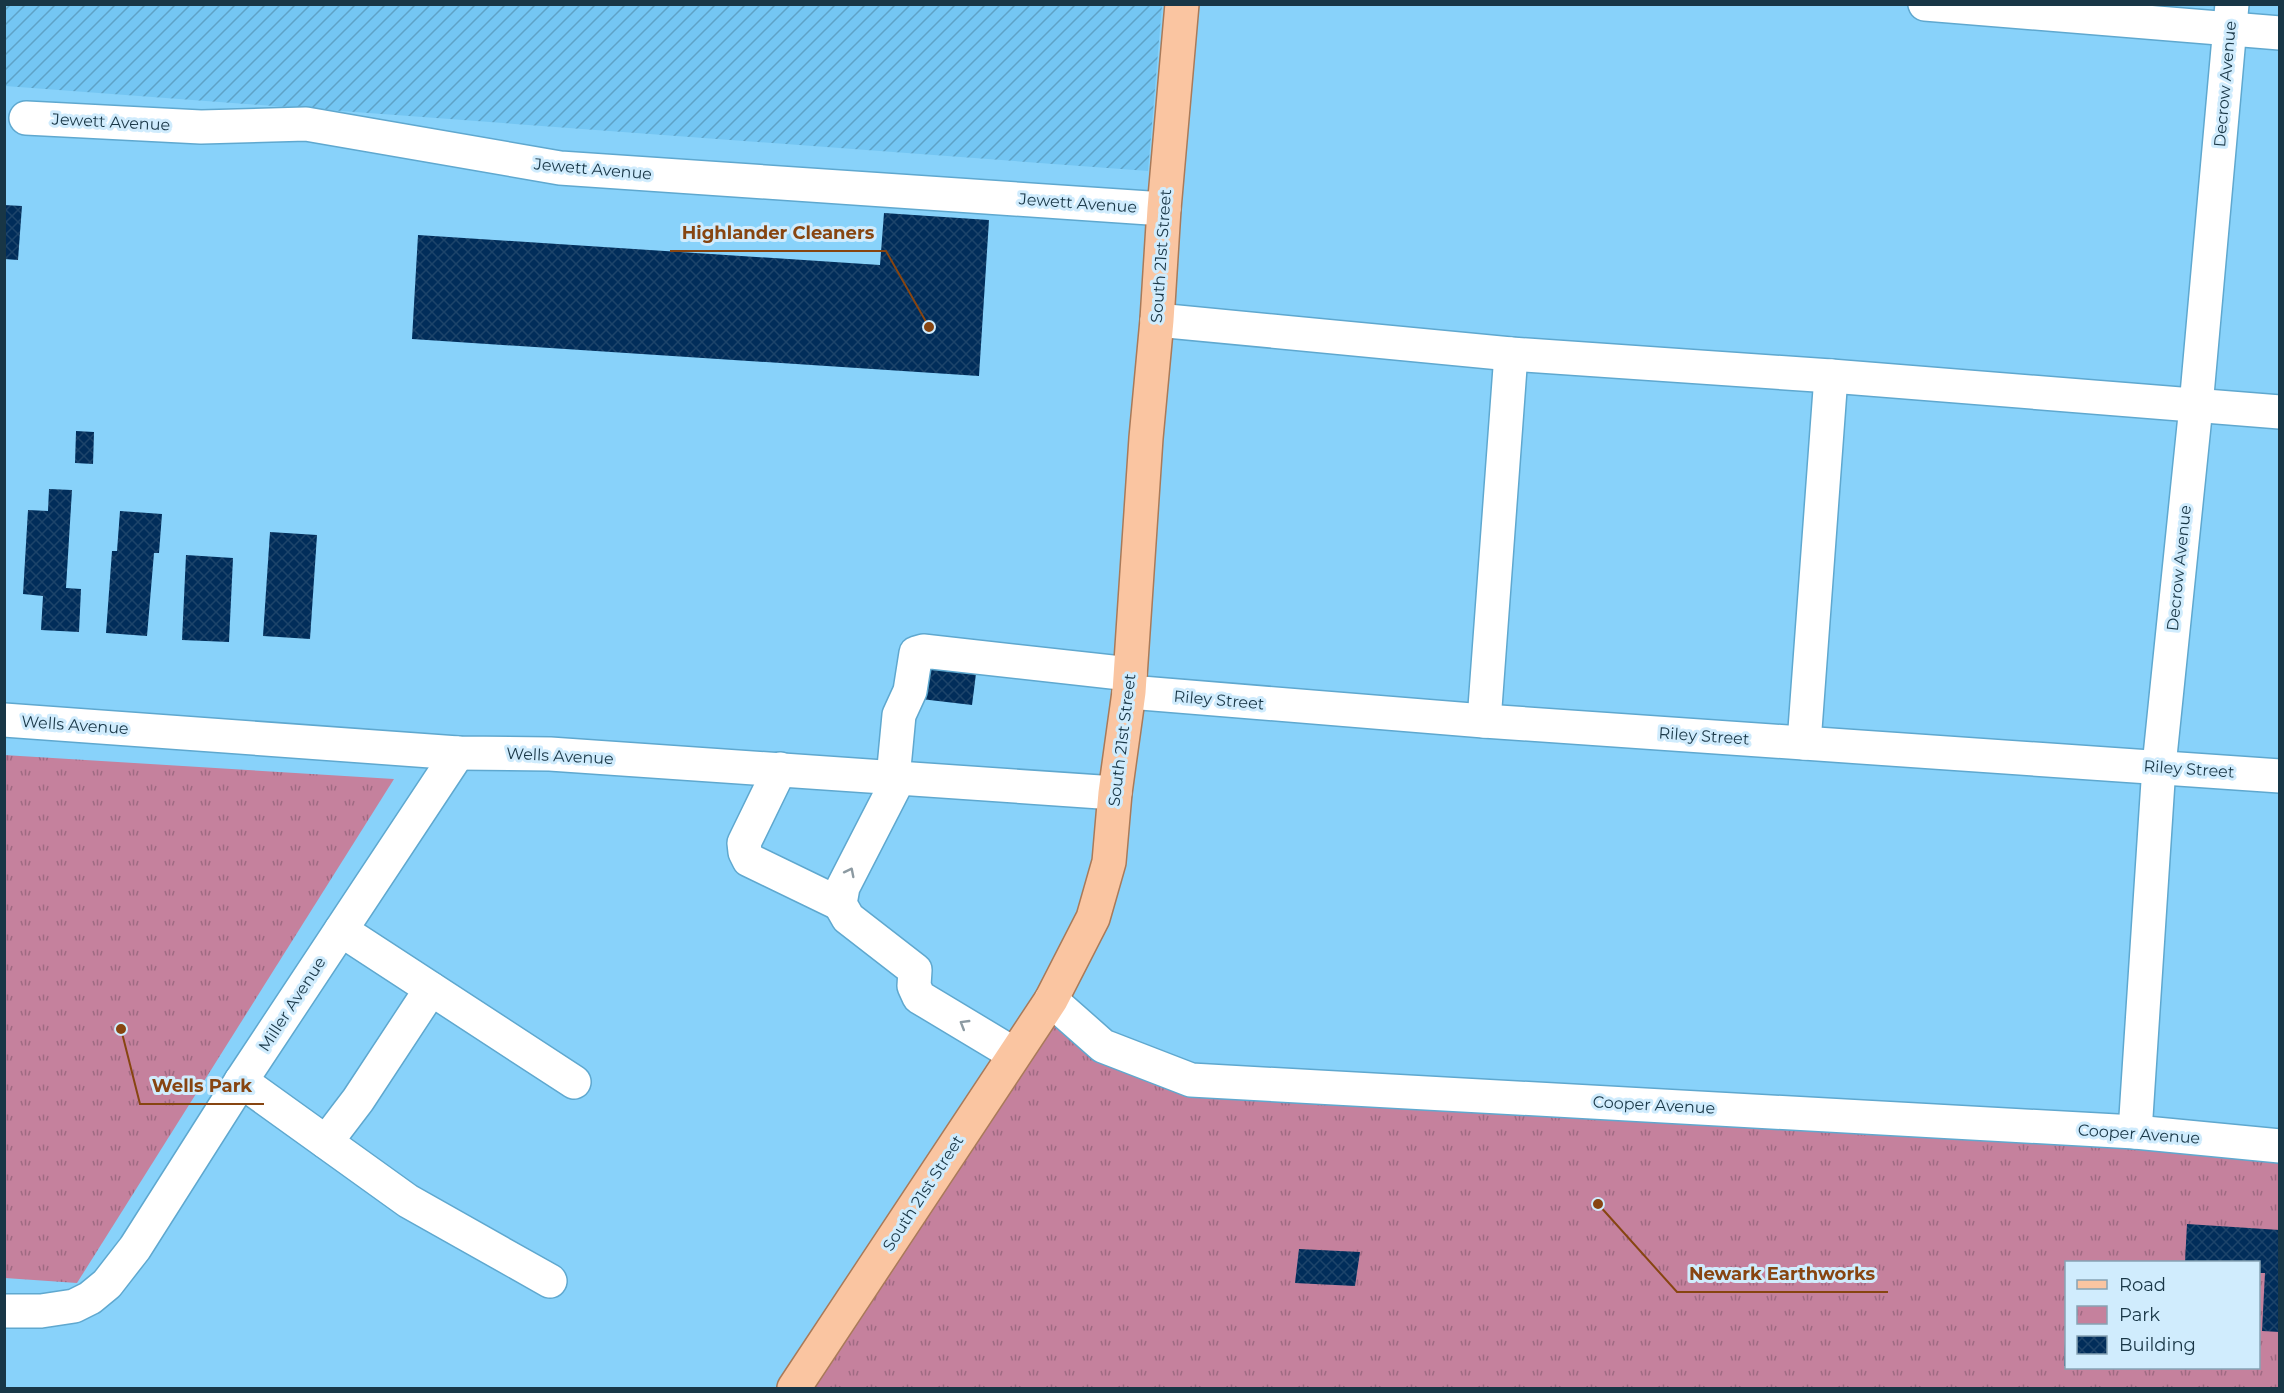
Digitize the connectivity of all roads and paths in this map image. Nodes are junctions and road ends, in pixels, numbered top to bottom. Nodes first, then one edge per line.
1 (1182, 4) edge
2 (1925, 4) edge
3 (2231, 17) edge
4 (2280, 33) edge
5 (26, 118) dead end
6 (1164, 209) junction
7 (1157, 320) junction
8 (1511, 354) junction
9 (1831, 376) junction
10 (2196, 406) junction
11 (2280, 412) edge
12 (1129, 683) junction
13 (4, 720) edge
14 (1484, 721) junction
15 (1804, 743) junction
16 (458, 753) junction
17 (2159, 766) junction
18 (780, 770) junction
19 (2280, 776) edge
20 (896, 778) junction
21 (1115, 793) junction
22 (840, 904) junction
23 (341, 930) junction
24 (431, 989) junction
25 (1051, 1000) junction
26 (1014, 1054) junction
27 (241, 1081) junction
28 (574, 1082) dead end
29 (2135, 1132) junction
30 (326, 1142) junction
31 (2280, 1146) edge
32 (550, 1281) dead end
33 (4, 1311) edge
34 (794, 1389) edge

1 - 6 main road, South 21st Street
2 - 3 street
3 - 4 street
3 - 10 street, Decrow Avenue
5 - 6 street, Jewett Avenue
6 - 7 main road, South 21st Street
7 - 8 street
7 - 12 main road, South 21st Street
8 - 9 street
8 - 14 street
9 - 10 street
9 - 15 street
10 - 11 street
10 - 17 street, Decrow Avenue
12 - 14 street, Riley Street
12 - 20 street, Riley Street
12 - 21 main road, South 21st Street
13 - 16 street, Wells Avenue
14 - 15 street, Riley Street
15 - 17 street, Riley Street
16 - 18 street, Wells Avenue
16 - 23 street, Miller Avenue
17 - 19 street, Riley Street
17 - 29 street, Decrow Avenue
18 - 20 street, Wells Avenue
18 - 22 street
20 - 21 street, Wells Avenue
22 -> 20 street
21 - 25 main road, South 21st Street
26 -> 22 street
23 - 24 street
23 - 27 street, Miller Avenue
24 - 28 street
24 - 30 street
25 - 26 main road, South 21st Street
25 - 29 street, Cooper Avenue
26 - 34 main road, South 21st Street
27 - 30 street
27 - 33 street, Miller Avenue
29 - 31 street, Cooper Avenue
30 - 32 street

